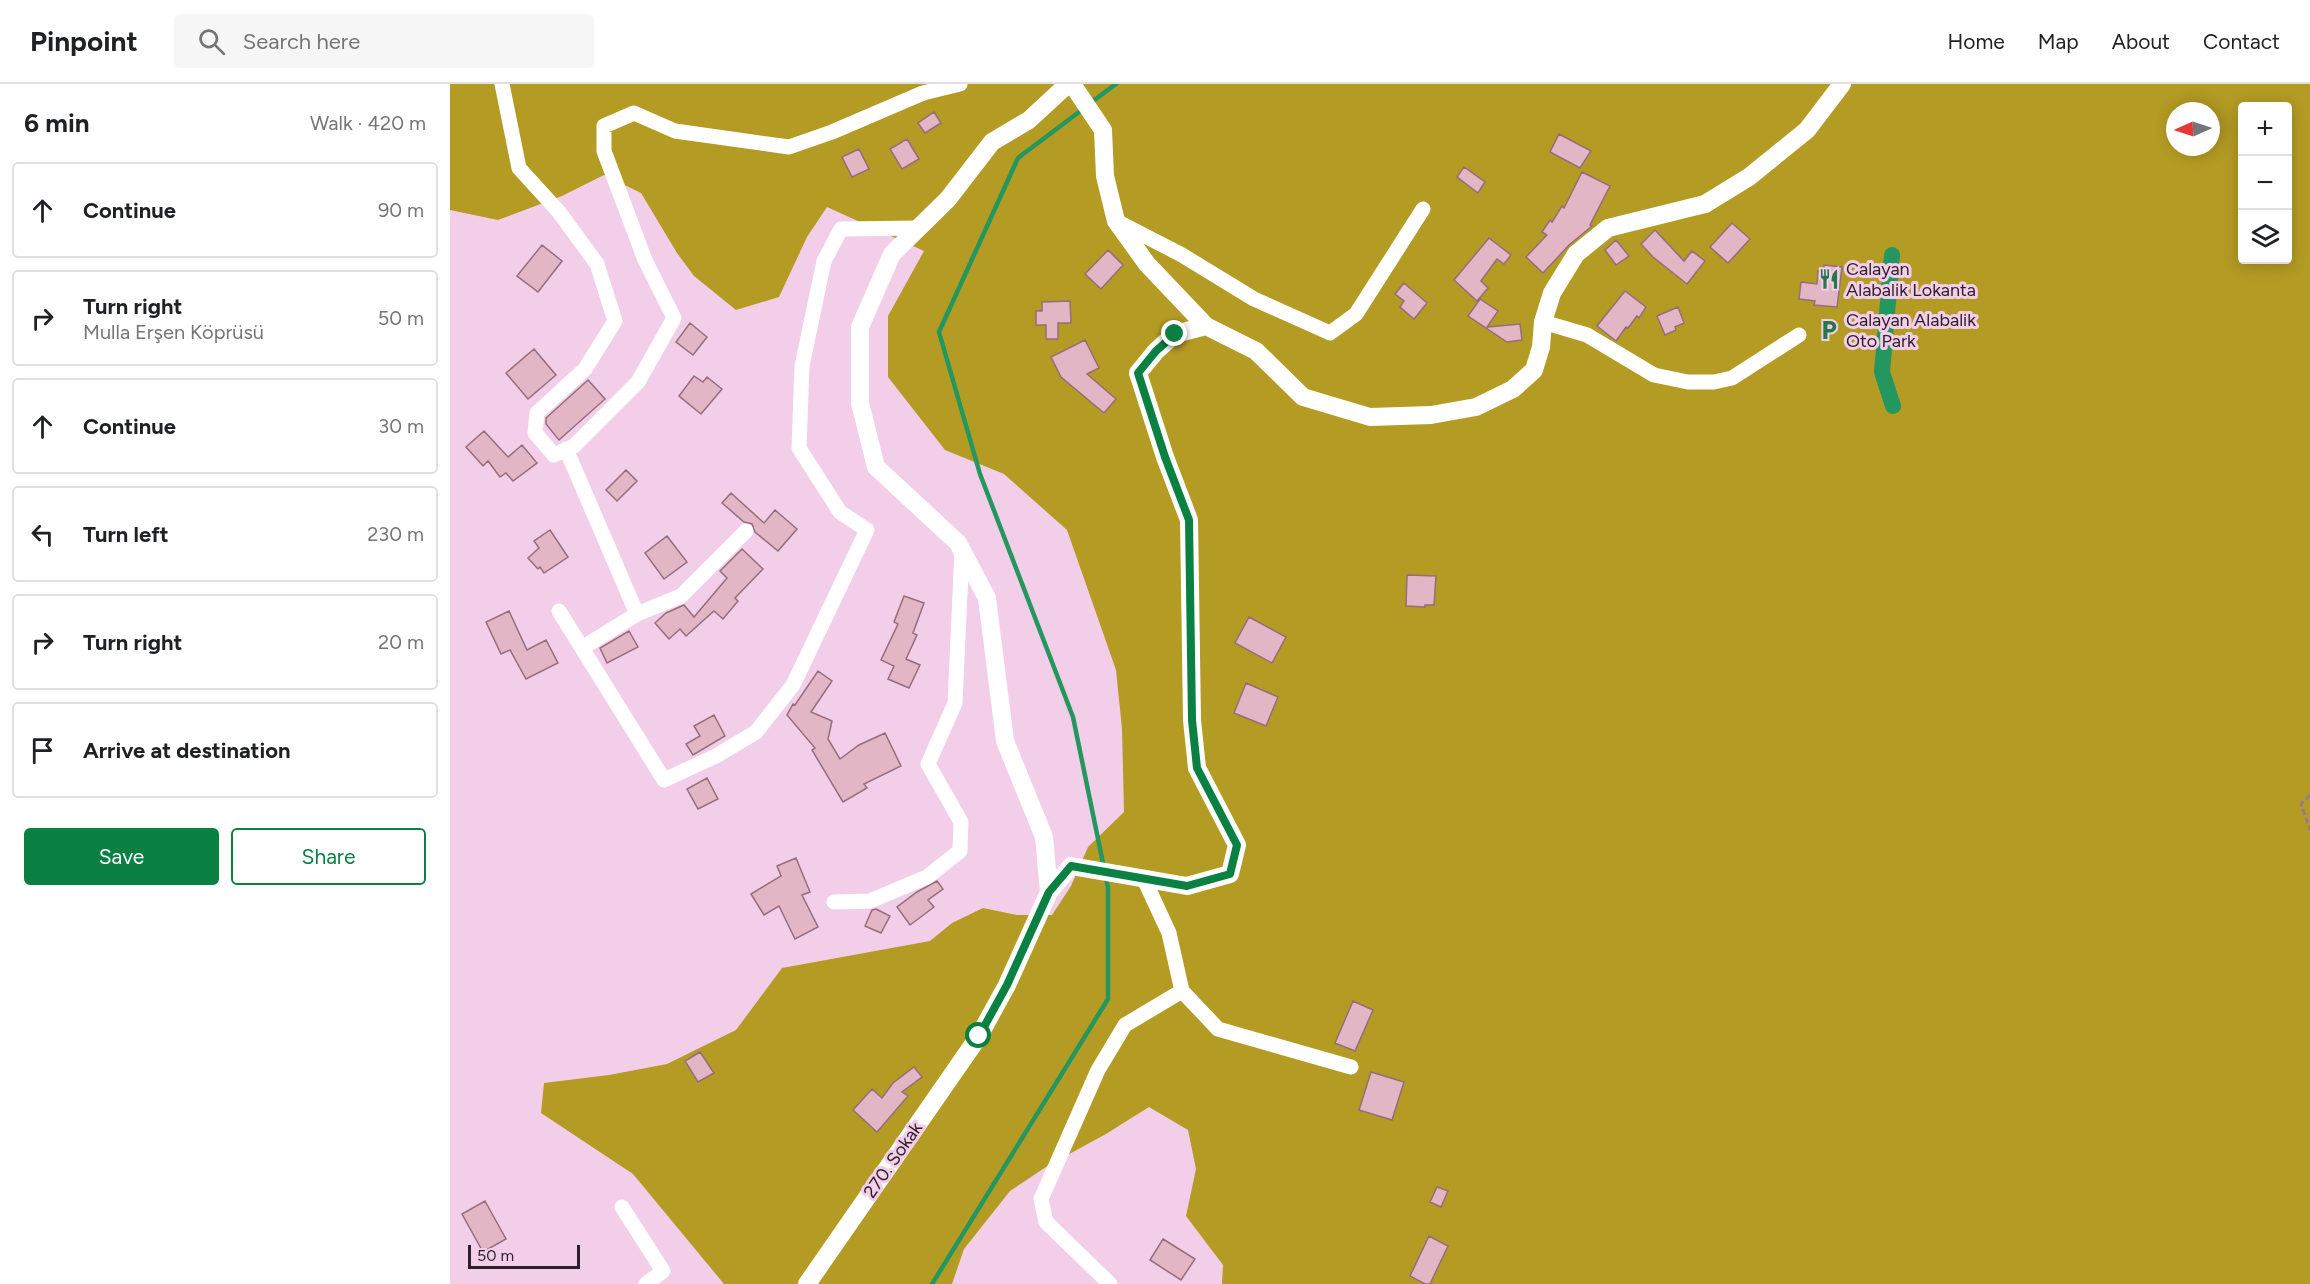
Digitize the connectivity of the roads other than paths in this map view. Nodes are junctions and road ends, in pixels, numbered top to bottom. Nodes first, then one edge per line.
1 (502, 84) edge
2 (960, 84) edge
3 (1070, 84) edge
4 (1842, 84) edge
5 (1423, 209) dead end
6 (1116, 221) junction
7 (918, 228) junction
8 (1543, 322) junction
9 (1206, 326) junction
10 (1799, 335) dead end
11 (566, 449) junction
12 (746, 531) dead end
13 (962, 550) junction
14 (559, 611) dead end
15 (637, 614) junction
16 (582, 648) junction
17 (1144, 879) junction
18 (1049, 892) junction
19 (834, 902) dead end
20 (1182, 992) junction
21 (1351, 1067) dead end
22 (622, 1207) dead end
23 (646, 1284) edge
24 (807, 1284) edge
25 (1110, 1284) edge

1 - 11 street
2 - 11 street
3 - 6 street
3 - 7 street
4 - 8 street
5 - 6 street
6 - 9 street
7 - 13 street
7 - 16 street
8 - 9 street
8 - 10 street
9 - 17 street
11 - 15 street
12 - 15 street
13 - 18 street
13 - 19 street
14 - 16 street
15 - 16 street
17 - 18 street
17 - 20 street
18 - 24 street, 270. Sokak
20 - 21 street
20 - 25 street
22 - 23 street

